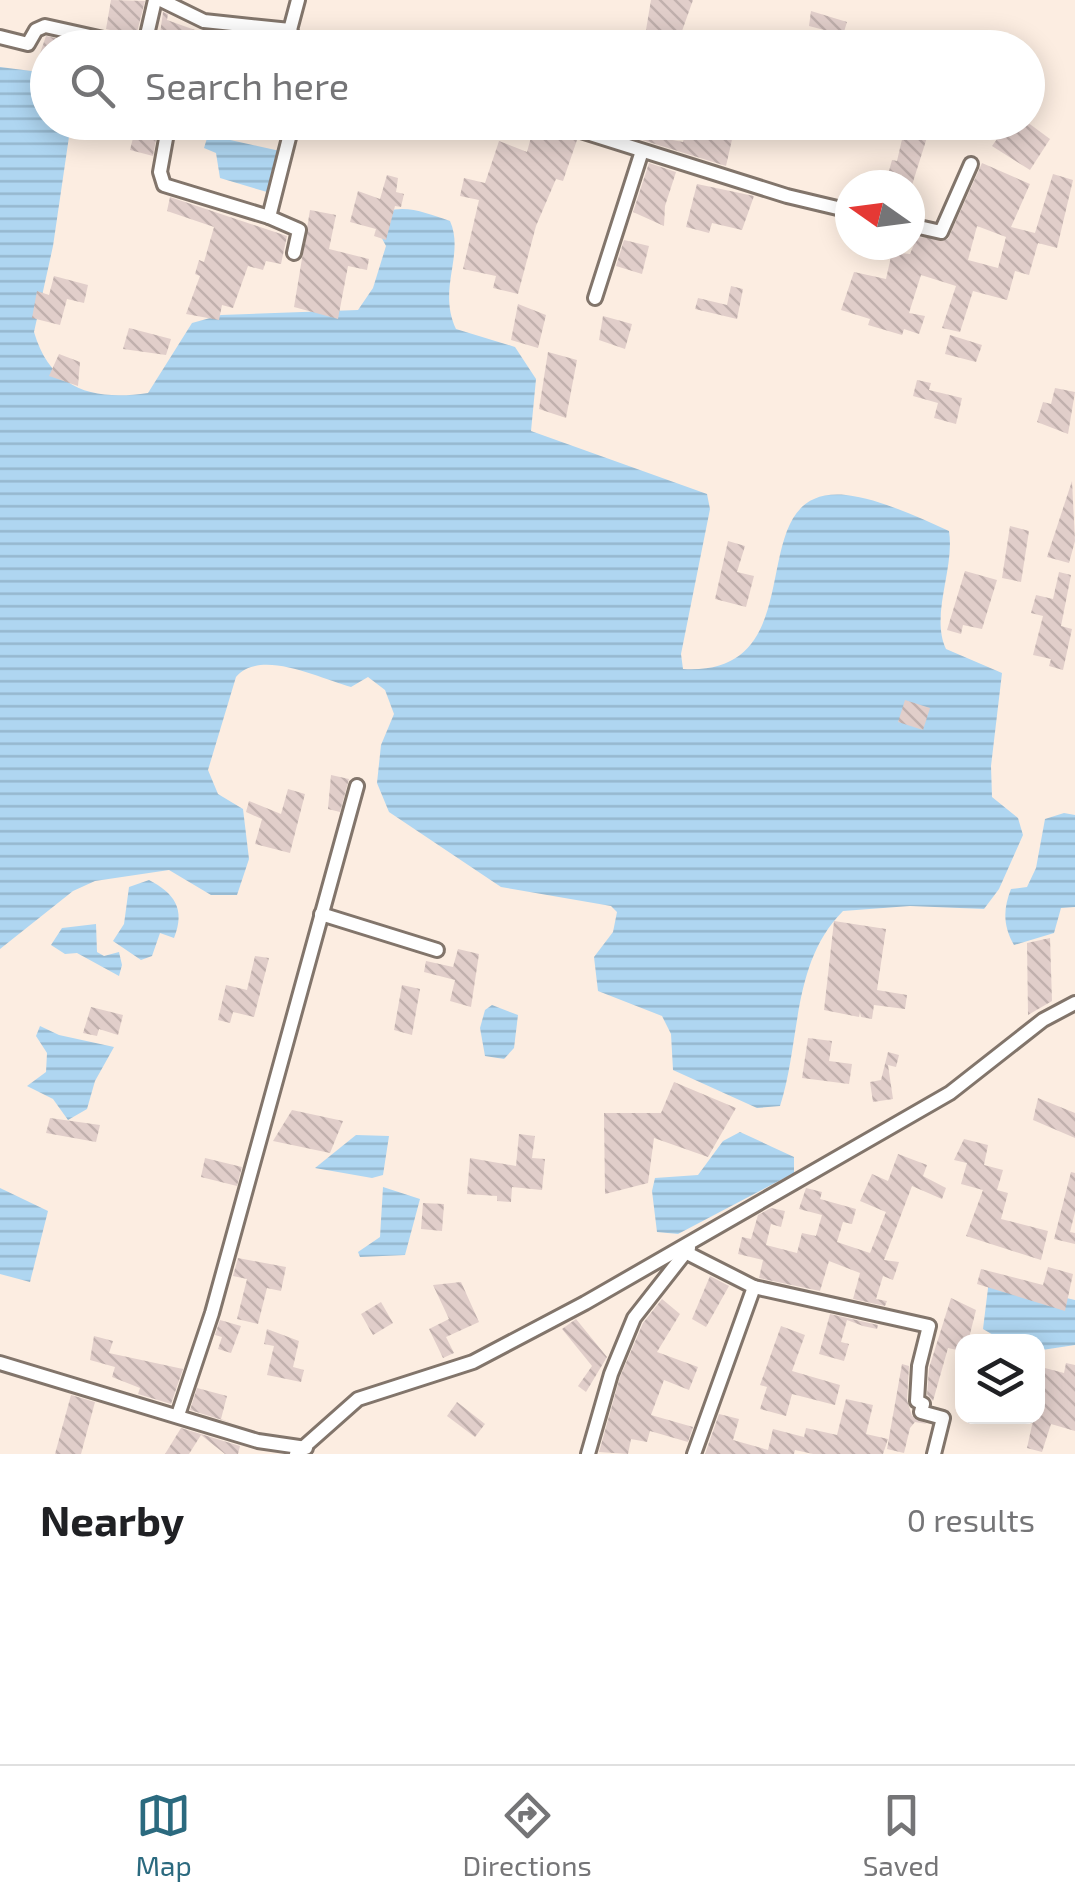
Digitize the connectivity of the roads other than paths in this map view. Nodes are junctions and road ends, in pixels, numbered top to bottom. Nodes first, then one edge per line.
1 (158, 0) edge
2 (298, 0) edge
3 (36, 30) edge
4 (63, 30) edge
5 (149, 30) edge
6 (290, 30) joint
7 (0, 38) edge
8 (30, 40) edge
9 (166, 140) edge
10 (288, 140) edge
11 (608, 140) edge
12 (642, 151) junction
13 (970, 164) dead end
14 (835, 207) edge
15 (269, 217) junction
16 (925, 228) edge
17 (294, 253) dead end
18 (595, 298) dead end
19 (357, 786) dead end
20 (321, 914) junction
21 (437, 950) dead end
22 (1075, 1003) edge
23 (690, 1246) junction
24 (754, 1287) junction
25 (0, 1363) edge
26 (178, 1415) junction
27 (301, 1451) edge
28 (588, 1454) edge
29 (694, 1454) edge
30 (934, 1454) edge

1 - 5 street
1 - 6 street
2 - 6 street
3 - 4 street
7 - 8 street
9 - 15 street
10 - 15 street
11 - 12 street
12 - 14 street
12 - 18 street
13 - 16 street
15 - 17 street
19 - 20 street
20 - 21 street
20 - 26 street
22 - 23 street
23 - 24 street
23 - 27 street
23 - 28 street
24 - 29 street
24 - 30 street
25 - 26 street
26 - 27 street

